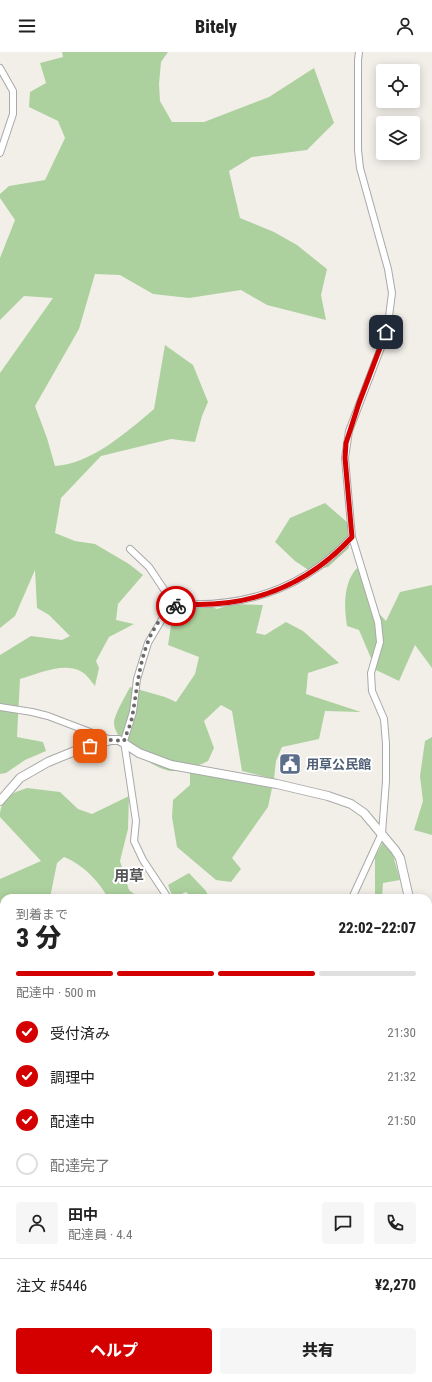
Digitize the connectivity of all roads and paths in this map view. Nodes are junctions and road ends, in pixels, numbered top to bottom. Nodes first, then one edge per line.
1 (360, 52) edge
2 (0, 68) edge
3 (0, 153) edge
4 (352, 537) junction
5 (130, 549) dead end
6 (175, 606) junction
7 (0, 707) edge
8 (111, 740) junction
9 (124, 741) junction
10 (0, 801) edge
11 (382, 833) junction
12 (165, 894) edge
13 (354, 894) edge
14 (408, 894) edge

1 - 4 street
2 - 3 street
4 - 6 street
4 - 11 street
5 - 6 street
6 - 9 street
7 - 8 street
8 - 9 street
8 - 10 street
9 - 11 street
9 - 12 street
11 - 13 street
11 - 14 street

